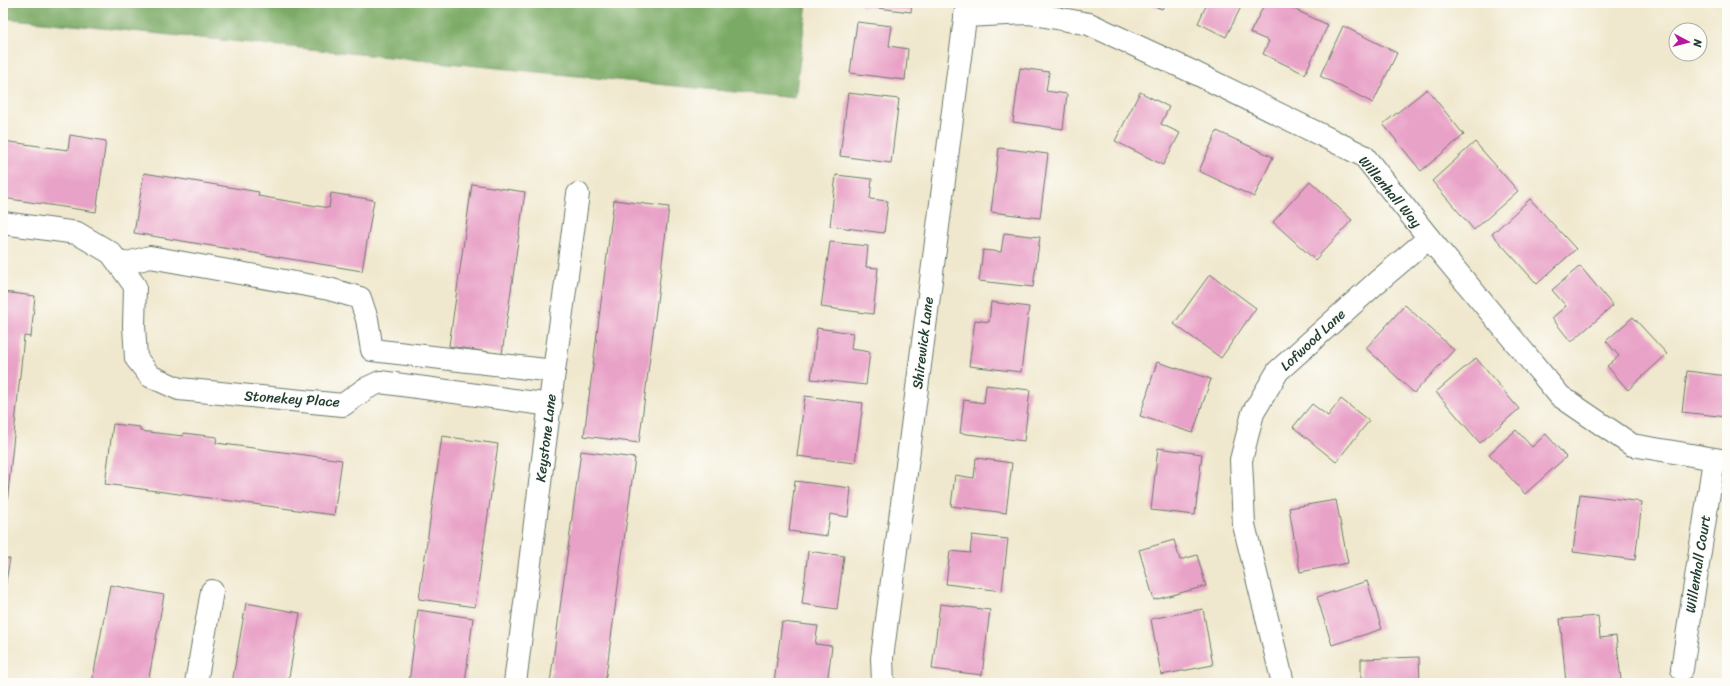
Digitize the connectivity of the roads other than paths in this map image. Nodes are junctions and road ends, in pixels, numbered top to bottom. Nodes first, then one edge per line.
1 (966, 9) edge
2 (578, 194) dead end
3 (3, 223) edge
4 (1429, 238) junction
5 (120, 265) junction
6 (554, 371) junction
7 (551, 405) junction
8 (1721, 460) edge
9 (212, 590) dead end
10 (1682, 669) dead end
11 (196, 683) edge
12 (515, 683) edge
13 (883, 683) edge
14 (1283, 683) edge

1 - 4 street, Willenhall Way
1 - 13 street, Shirewick Lane
2 - 6 street, Keystone Lane
3 - 5 street, Stonekey Place
4 - 8 street, Willenhall Way
4 - 14 street, Lofwood Lane
5 - 6 street
5 - 7 street, Stonekey Place
6 - 7 street, Keystone Lane
7 - 12 street, Keystone Lane
8 - 10 street, Willenhall Court
9 - 11 street

